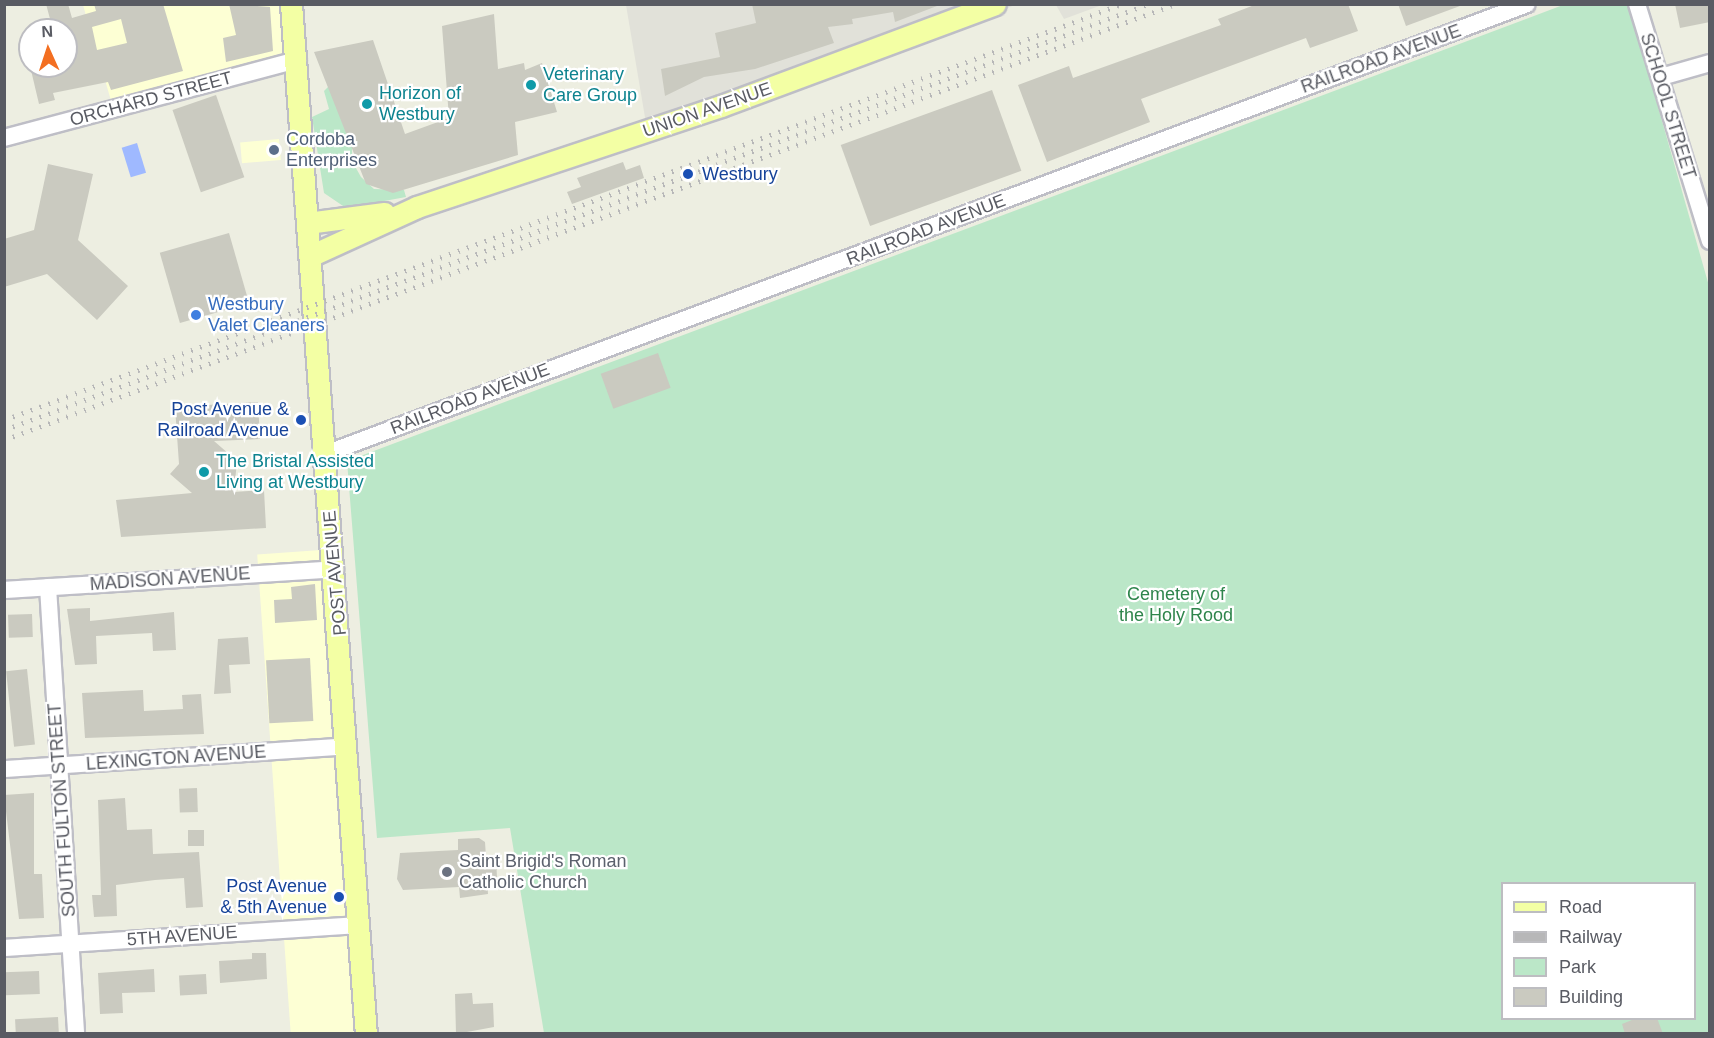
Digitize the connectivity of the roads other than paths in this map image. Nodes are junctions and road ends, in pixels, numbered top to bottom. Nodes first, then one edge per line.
1 (291, 4) edge
2 (995, 4) edge
3 (1527, 4) edge
4 (1636, 4) edge
5 (968, 10) edge
6 (298, 60) junction
7 (1710, 63) edge
8 (1661, 77) junction
9 (4, 138) edge
10 (417, 207) junction
11 (307, 223) junction
12 (1710, 241) edge
13 (310, 256) junction
14 (325, 454) junction
15 (335, 568) junction
16 (48, 587) junction
17 (4, 590) edge
18 (347, 746) junction
19 (59, 766) junction
20 (4, 769) edge
21 (359, 925) junction
22 (70, 944) junction
23 (4, 948) edge
24 (76, 1034) edge
25 (366, 1034) edge

1 - 6 main road, POST AVENUE
2 - 5 main road, UNION AVENUE
3 - 14 street, RAILROAD AVENUE
4 - 8 street, SCHOOL STREET
5 - 10 main road, UNION AVENUE
6 - 9 street, ORCHARD STREET
6 - 11 main road, POST AVENUE
7 - 8 street
8 - 12 street, SCHOOL STREET
10 - 11 main road, UNION AVENUE
10 - 13 main road, UNION AVENUE
11 - 13 main road, POST AVENUE
13 - 14 main road, POST AVENUE
14 - 15 main road, POST AVENUE
15 - 16 street, MADISON AVENUE
15 - 18 main road, POST AVENUE
16 - 17 street, MADISON AVENUE
16 - 19 street, SOUTH FULTON STREET
18 - 19 street, LEXINGTON AVENUE
18 - 21 main road, POST AVENUE
19 - 20 street, LEXINGTON AVENUE
19 - 22 street, SOUTH FULTON STREET
21 - 22 street, 5TH AVENUE
21 - 25 main road, POST AVENUE
22 - 23 street, 5TH AVENUE
22 - 24 street, SOUTH FULTON STREET

